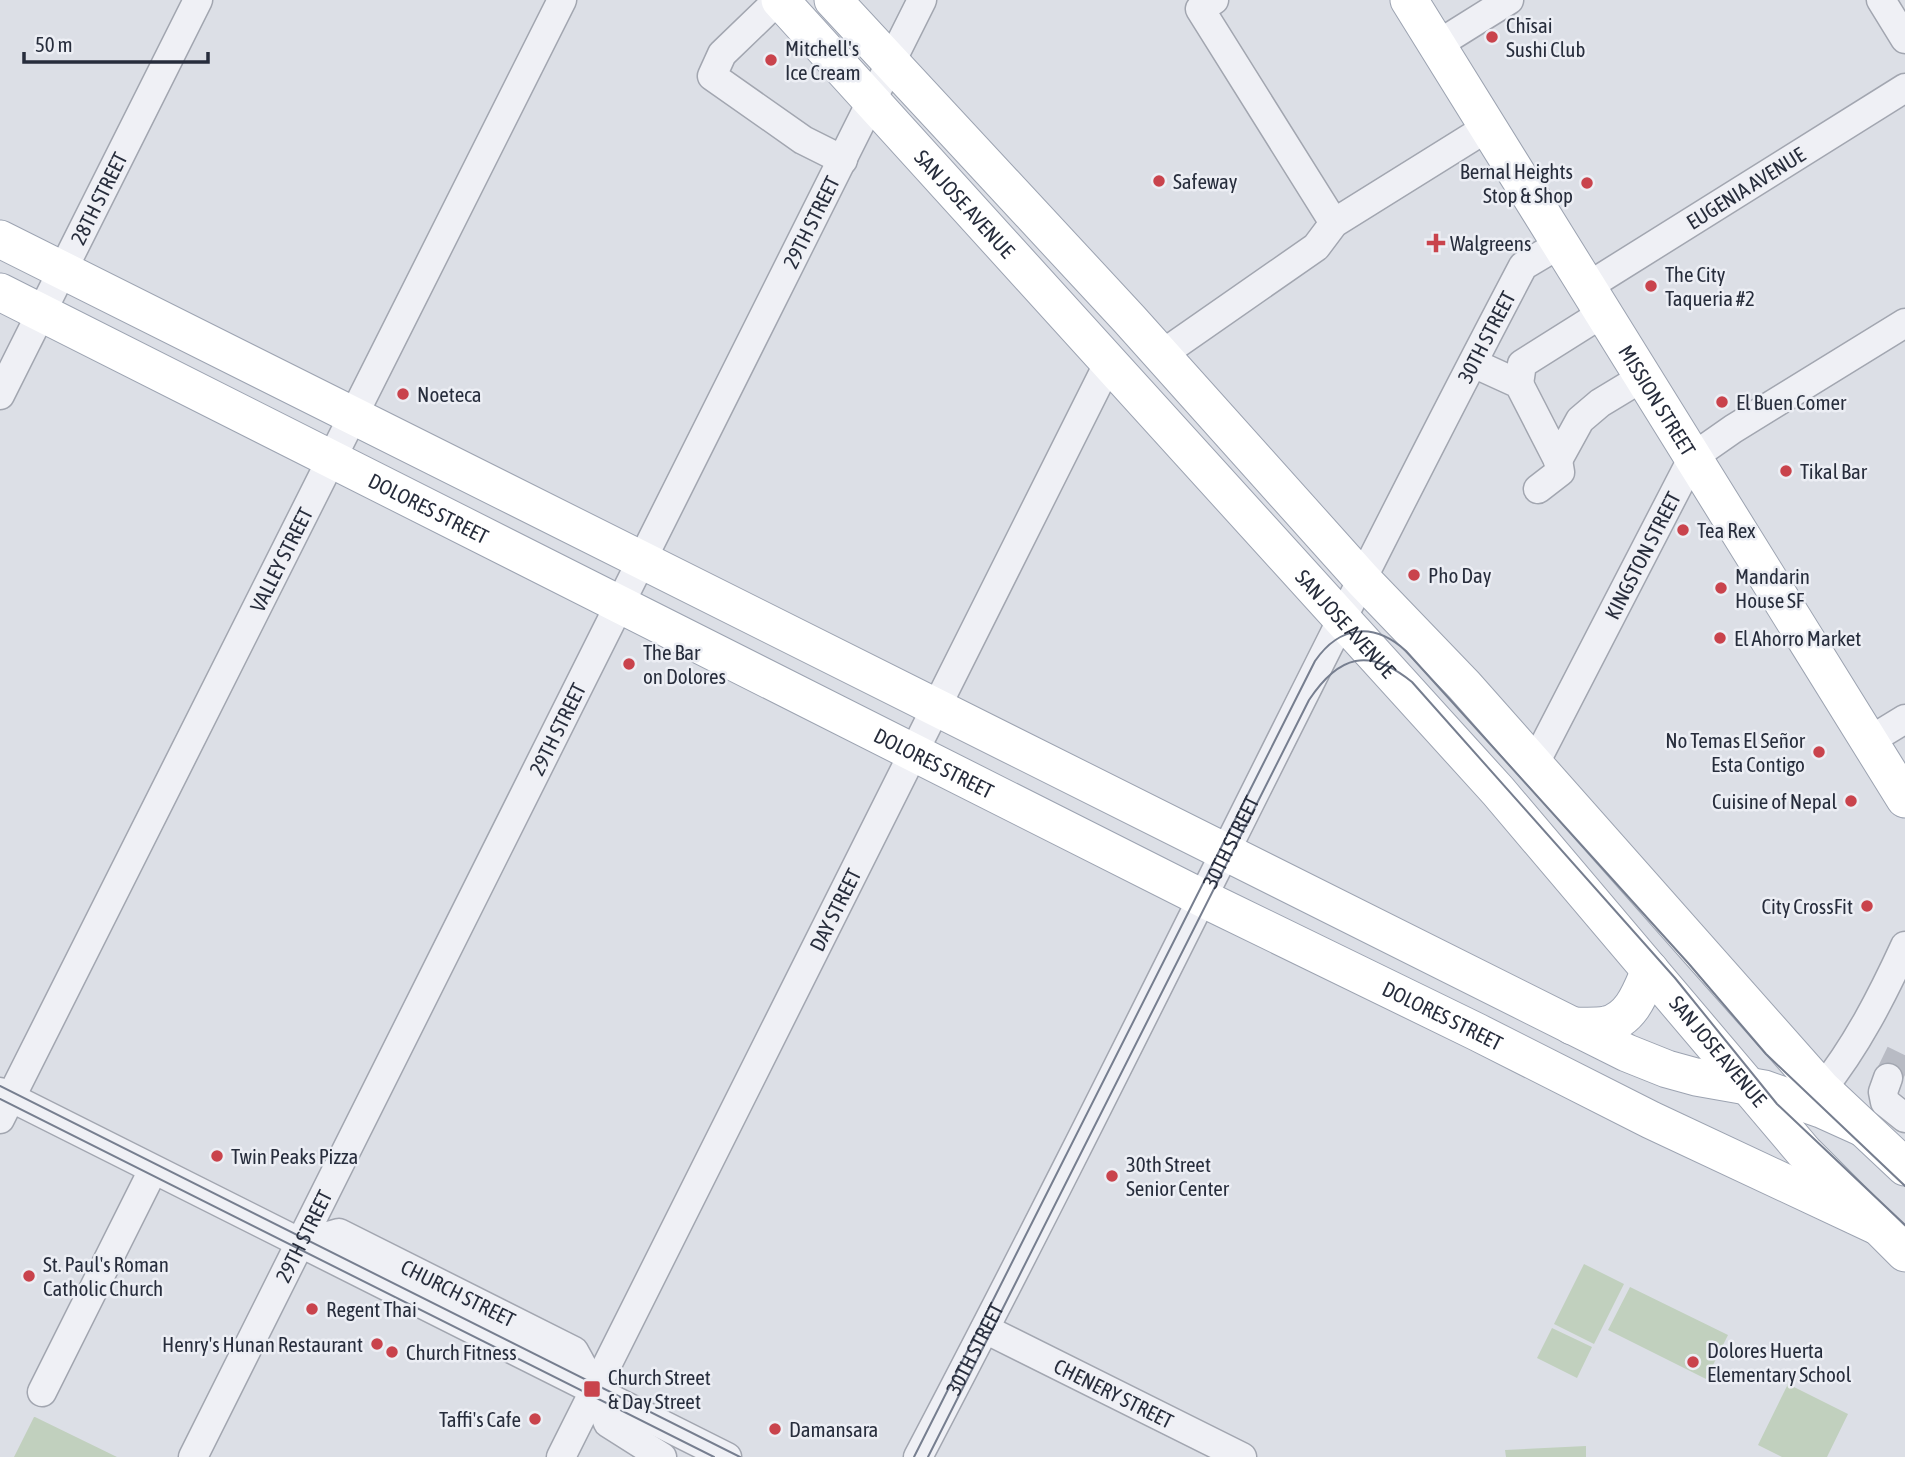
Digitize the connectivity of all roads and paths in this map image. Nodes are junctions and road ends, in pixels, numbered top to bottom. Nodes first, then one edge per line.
1 (198, 0) edge
2 (562, 0) edge
3 (779, 0) edge
4 (833, 0) edge
5 (922, 0) edge
6 (1409, 0) edge
7 (1509, 0) edge
8 (1881, 0) edge
9 (1201, 3) edge
10 (1905, 39) edge
11 (1437, 45) junction
12 (892, 61) junction
13 (1905, 88) edge
14 (873, 100) junction
15 (1488, 127) junction
16 (843, 160) junction
17 (1334, 223) junction
18 (0, 239) edge
19 (1560, 244) junction
20 (64, 271) junction
21 (0, 292) edge
22 (1595, 300) junction
23 (41, 313) junction
24 (1905, 323) edge
25 (1161, 355) junction
26 (1109, 362) junction
27 (1473, 363) junction
28 (1643, 377) junction
29 (1519, 384) junction
30 (0, 395) edge
31 (354, 416) junction
32 (1693, 457) junction
33 (332, 459) junction
34 (1558, 460) junction
35 (1538, 489) dead end
36 (642, 561) junction
37 (1363, 580) junction
38 (620, 604) junction
39 (1342, 618) junction
40 (937, 708) junction
41 (1905, 719) edge
42 (1869, 741) junction
43 (915, 752) junction
44 (1535, 765) junction
45 (1905, 799) edge
46 (1225, 852) junction
47 (1202, 898) junction
48 (1905, 947) edge
49 (1650, 970) junction
50 (1499, 989) junction
51 (1572, 1026) junction
52 (1477, 1032) junction
53 (1888, 1079) tunnel mouth
54 (1747, 1086) junction
55 (1822, 1089) junction
56 (4, 1103) edge
57 (1905, 1118) edge
58 (1863, 1128) junction
59 (1901, 1157) edge
60 (153, 1170) junction
61 (1875, 1225) junction
62 (299, 1244) junction
63 (1905, 1253) edge
64 (985, 1329) junction
65 (595, 1389) junction
66 (41, 1392) dead end
67 (193, 1457) edge
68 (561, 1457) edge
69 (662, 1457) edge
70 (727, 1457) edge
71 (918, 1457) edge
72 (1242, 1457) edge

1 - 20 street, 28TH STREET
2 - 31 street, VALLEY STREET
3 - 14 main road, SAN JOSE AVENUE
3 - 16 street
4 - 12 main road, SAN JOSE AVENUE
5 - 12 street, 29TH STREET
6 - 11 main road, MISSION STREET
7 - 11 street
8 - 10 street
9 - 17 street
11 - 15 main road, MISSION STREET
12 - 14 street, 29TH STREET
12 - 25 main road, SAN JOSE AVENUE
13 - 22 street, EUGENIA AVENUE
14 - 16 street, 29TH STREET
14 - 26 main road, SAN JOSE AVENUE
15 - 17 street
15 - 19 main road, MISSION STREET
16 - 36 street, 29TH STREET
17 - 25 street
18 - 20 main road
19 - 22 main road, MISSION STREET
19 - 27 street, 30TH STREET
20 - 23 street, 28TH STREET
20 - 31 main road
21 - 23 main road, DOLORES STREET
22 - 28 main road, MISSION STREET
22 - 29 street, EUGENIA AVENUE
23 - 30 street, 28TH STREET
23 - 33 main road, DOLORES STREET
24 - 32 street, KINGSTON STREET
25 - 37 main road, SAN JOSE AVENUE
26 - 39 main road, SAN JOSE AVENUE
26 - 40 street, DAY STREET
27 - 29 street
27 - 37 street, 30TH STREET
28 - 32 main road, MISSION STREET
28 - 34 street
29 - 34 street
31 - 33 street, VALLEY STREET
31 - 36 main road
32 - 42 main road, MISSION STREET
32 - 44 street, KINGSTON STREET
33 - 38 main road, DOLORES STREET
33 - 56 street, VALLEY STREET
34 - 35 street
36 - 38 street, 29TH STREET
36 - 40 main road
37 - 39 street, 30TH STREET
37 - 44 main road, SAN JOSE AVENUE
38 - 43 main road, DOLORES STREET
38 - 62 street, 29TH STREET
39 - 46 street, 30TH STREET
39 - 49 main road, SAN JOSE AVENUE
40 - 43 street, DAY STREET
40 - 46 main road
41 - 42 street
42 - 45 main road, MISSION STREET
43 - 47 main road, DOLORES STREET
43 - 65 street, DAY STREET
44 - 55 main road, SAN JOSE AVENUE
46 - 47 street, 30TH STREET
46 - 50 main road
47 - 52 main road, DOLORES STREET
47 - 64 street, 30TH STREET
48 - 55 street
49 - 51 main road
49 - 54 main road, SAN JOSE AVENUE
50 - 51 main road
50 - 52 main road
51 - 54 main road
52 - 61 main road, DOLORES STREET
53 - 57 street
54 - 58 main road
54 - 61 main road, SAN JOSE AVENUE
55 - 58 main road, SAN JOSE AVENUE
56 - 60 street, CHURCH STREET
58 - 59 main road, SAN JOSE AVENUE
60 - 62 street, CHURCH STREET
60 - 66 street
61 - 63 main road, SAN JOSE AVENUE
62 - 65 street, CHURCH STREET
62 - 67 street, 29TH STREET
64 - 71 street, 30TH STREET
64 - 72 street, CHENERY STREET
65 - 68 street, DAY STREET
65 - 69 street
65 - 70 street, CHURCH STREET

